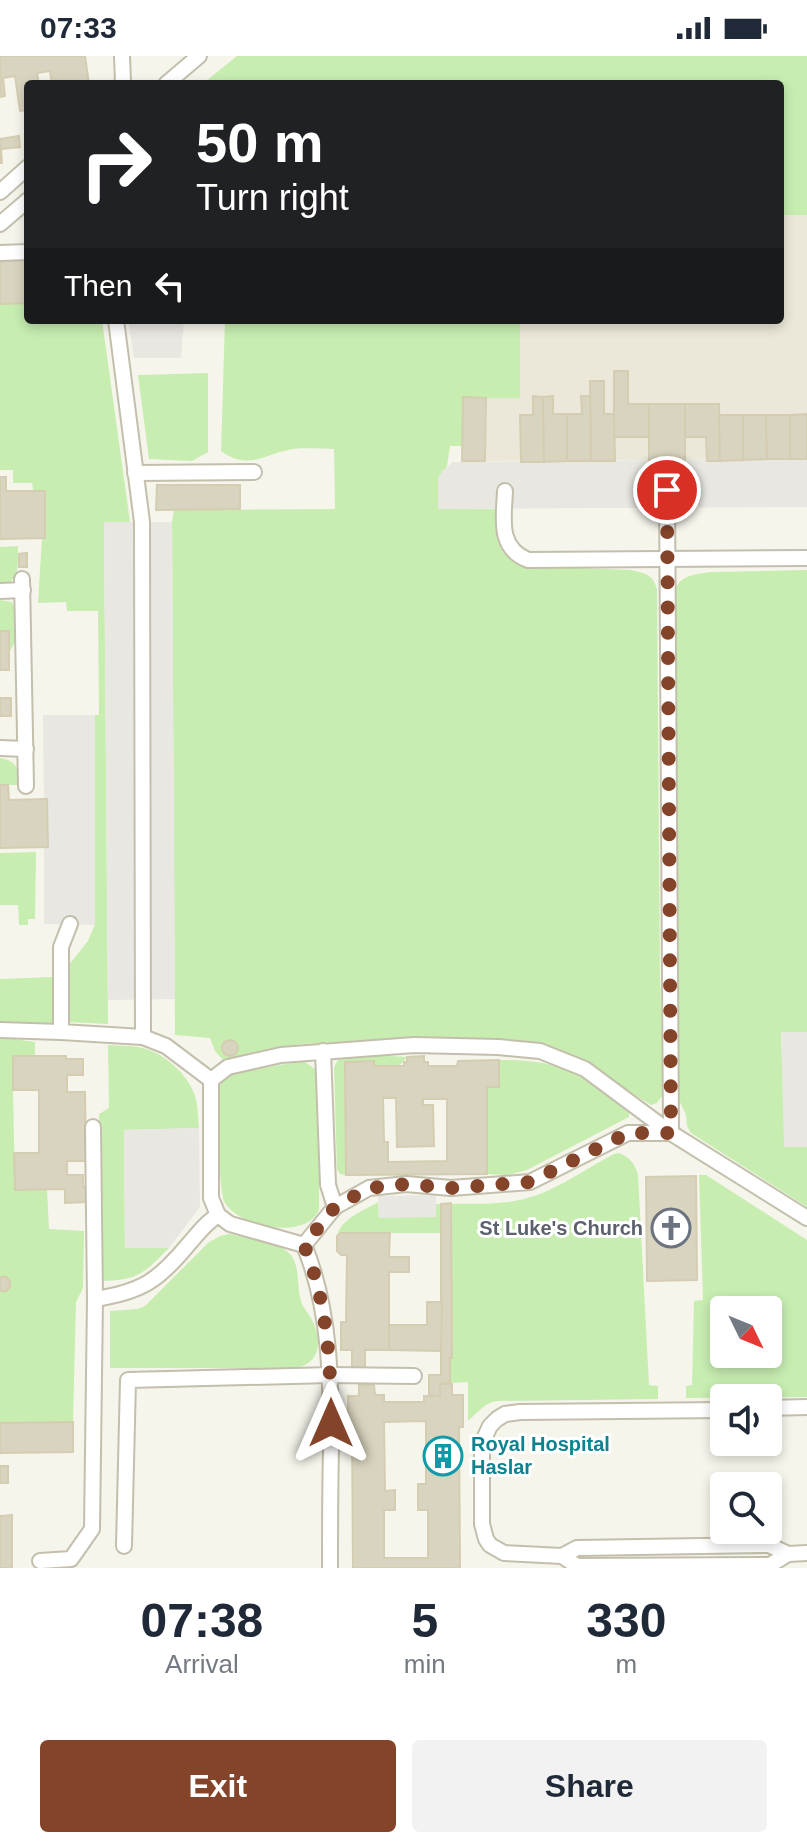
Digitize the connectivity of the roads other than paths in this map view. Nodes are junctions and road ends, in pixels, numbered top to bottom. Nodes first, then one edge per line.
1 (122, 56) edge
2 (191, 58) edge
3 (123, 80) edge
4 (170, 80) edge
5 (24, 171) edge
6 (0, 192) edge
7 (24, 203) edge
8 (0, 224) edge
9 (24, 252) edge
10 (0, 253) edge
11 (116, 324) edge
12 (254, 472) dead end
13 (135, 473) junction
14 (667, 490) dead end
15 (505, 491) dead end
16 (807, 558) edge
17 (667, 559) junction
18 (0, 591) edge
19 (0, 748) edge
20 (26, 749) junction
21 (26, 786) dead end
22 (70, 924) dead end
23 (0, 1030) edge
24 (61, 1032) junction
25 (143, 1037) junction
26 (323, 1051) junction
27 (211, 1080) junction
28 (93, 1127) dead end
29 (671, 1133) junction
30 (335, 1207) junction
31 (218, 1215) junction
32 (807, 1218) edge
33 (304, 1245) junction
34 (95, 1299) junction
35 (331, 1375) junction
36 (414, 1376) dead end
37 (807, 1407) edge
38 (782, 1408) edge
39 (710, 1410) edge
40 (124, 1546) dead end
41 (807, 1553) edge
42 (40, 1561) dead end
43 (330, 1568) edge

1 - 3 lane
2 - 4 lane
5 - 6 lane
7 - 8 lane
9 - 10 lane
11 - 13 lane
12 - 13 lane
13 - 25 lane
14 - 17 lane
15 - 17 lane
16 - 17 lane
17 - 29 lane
18 - 20 lane
19 - 20 lane
20 - 21 lane
22 - 24 lane
23 - 24 lane
24 - 25 lane
25 - 27 lane
26 - 27 lane
26 - 29 lane
26 - 30 lane
27 - 31 lane
28 - 34 lane
29 - 30 lane
29 - 32 lane
30 - 33 lane
31 - 33 lane
31 - 34 lane
33 - 35 lane
34 - 42 lane
35 - 36 lane
35 - 40 lane
35 - 43 lane
37 - 38 lane
39 - 41 lane

